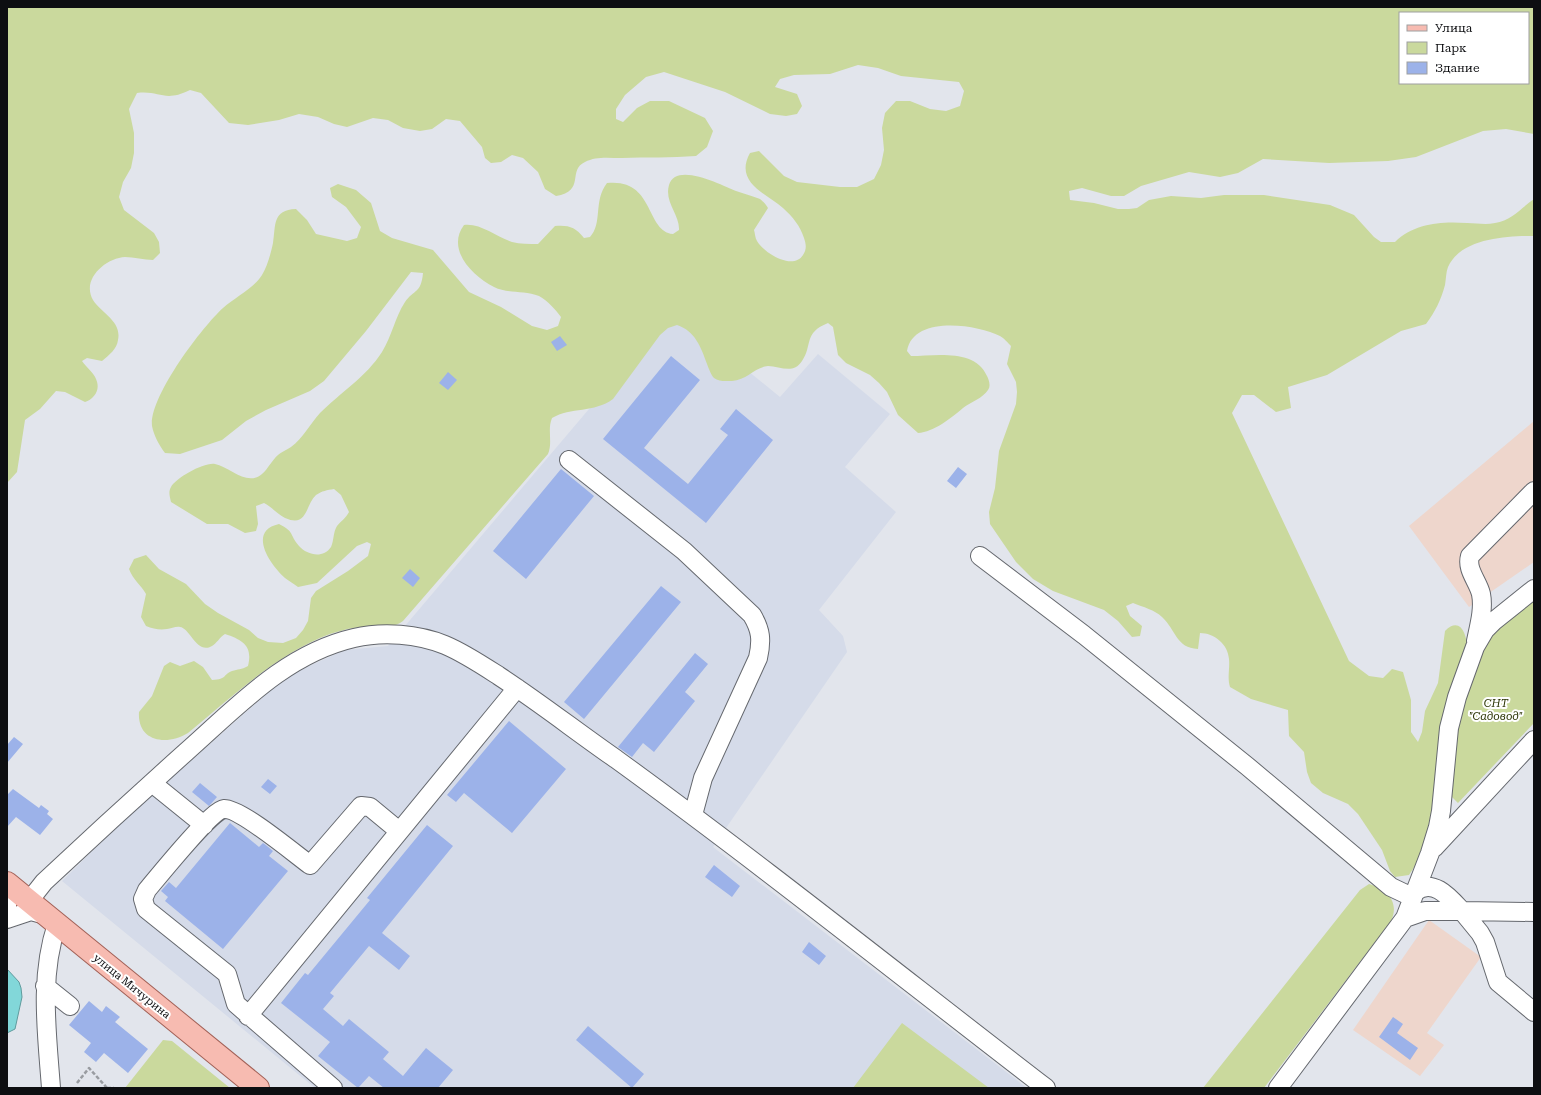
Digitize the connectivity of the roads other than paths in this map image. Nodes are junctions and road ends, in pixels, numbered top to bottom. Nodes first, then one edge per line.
1 (569, 460) dead end
2 (1534, 491) edge
3 (980, 556) dead end
4 (1534, 589) edge
5 (1475, 647) junction
6 (517, 688) junction
7 (1534, 740) edge
8 (152, 782) junction
9 (693, 815) junction
10 (204, 825) junction
11 (399, 831) junction
12 (1430, 853) junction
13 (7, 883) edge
14 (7, 892) edge
15 (1414, 894) junction
16 (29, 901) junction
17 (7, 908) edge
18 (1462, 911) junction
19 (1534, 912) edge
20 (1405, 918) junction
21 (7, 919) edge
22 (52, 920) junction
23 (45, 986) junction
24 (70, 1006) dead end
25 (1534, 1012) edge
26 (248, 1016) junction
27 (51, 1088) edge
28 (258, 1088) edge
29 (332, 1088) edge
30 (1046, 1088) edge
31 (1278, 1088) edge

1 - 9 street
2 - 5 street
3 - 15 street
4 - 5 street
5 - 12 street
6 - 8 street
6 - 9 street
6 - 11 street
7 - 12 street
8 - 10 street
8 - 16 street
9 - 30 street
10 - 11 street
10 - 26 street
11 - 26 street
12 - 15 street
13 - 16 main road, улица Мичурина
14 - 17 street
15 - 18 street
15 - 20 street
16 - 22 main road, улица Мичурина
18 - 19 street
18 - 20 street
18 - 25 street
20 - 31 street
21 - 22 street
22 - 23 street
22 - 28 main road, улица Мичурина
23 - 24 street
23 - 27 street
26 - 29 street

